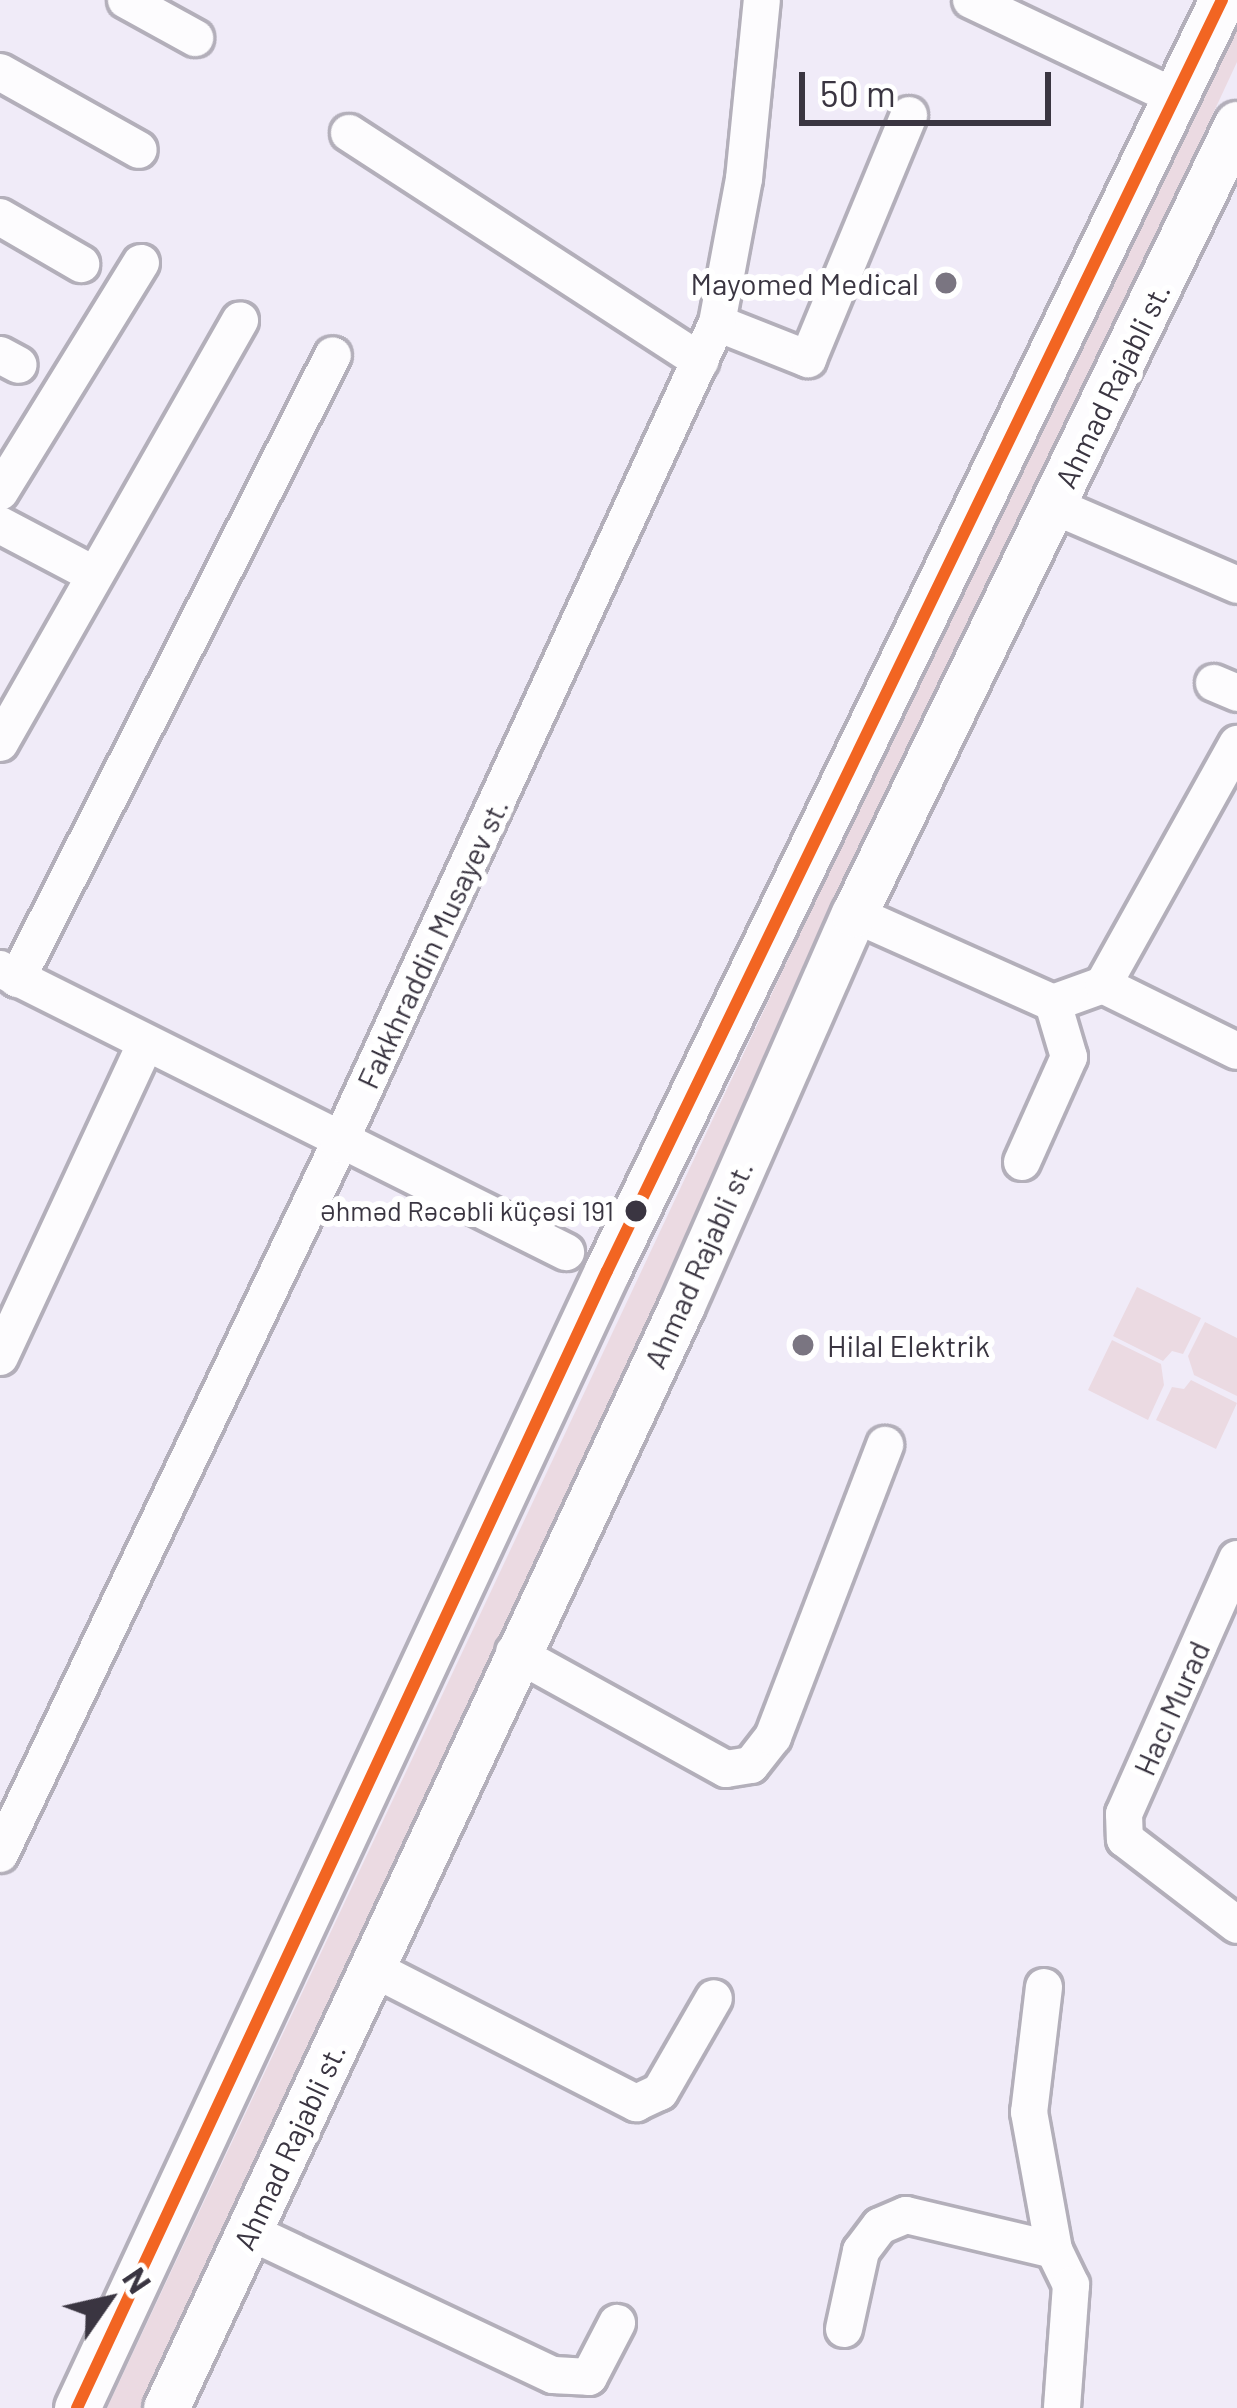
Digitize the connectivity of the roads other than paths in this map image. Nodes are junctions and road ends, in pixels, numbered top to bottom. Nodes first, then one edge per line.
1 (126, 0) edge
2 (762, 0) edge
3 (971, 0) edge
4 (1222, 0) edge
5 (195, 38) dead end
6 (0, 72) edge
7 (1175, 97) junction
8 (909, 115) dead end
9 (1237, 124) edge
10 (349, 133) dead end
11 (139, 150) dead end
12 (0, 217) edge
13 (141, 262) dead end
14 (81, 264) dead end
15 (240, 320) dead end
16 (717, 322) junction
17 (333, 355) dead end
18 (700, 361) junction
19 (0, 492) edge
20 (1054, 506) junction
21 (0, 525) edge
22 (93, 574) junction
23 (1237, 585) edge
24 (0, 743) edge
25 (1237, 744) edge
26 (854, 914) junction
27 (9, 974) edge
28 (1102, 985) junction
29 (1053, 1003) junction
30 (145, 1045) junction
31 (1237, 1051) edge
32 (339, 1144) junction
33 (1022, 1162) dead end
34 (566, 1252) dead end
35 (0, 1357) edge
36 (885, 1445) dead end
37 (1237, 1559) edge
38 (514, 1652) junction
39 (0, 1854) edge
40 (1237, 1925) edge
41 (372, 1968) junction
42 (1044, 1987) dead end
43 (714, 1998) dead end
44 (248, 2231) junction
45 (1054, 2251) junction
46 (617, 2324) dead end
47 (844, 2330) dead end
48 (77, 2408) edge
49 (166, 2408) edge
50 (1062, 2408) edge

1 - 5 street
2 - 16 street, Fakkhraddin Musayev st.
3 - 7 street
4 - 7 main road
6 - 11 street
7 - 48 main road
8 - 16 street
9 - 20 main road, Ahmad Rajabli st.
10 - 18 street
12 - 14 street
13 - 19 street
15 - 22 street
16 - 18 street, Fakkhraddin Musayev st.
17 - 27 street
18 - 32 street, Fakkhraddin Musayev st.
20 - 23 street
20 - 26 main road, Ahmad Rajabli st.
21 - 22 street
22 - 24 street
25 - 28 street
26 - 29 street
26 - 38 main road, Ahmad Rajabli st.
27 - 30 street
28 - 29 street
28 - 31 street
29 - 33 street
30 - 32 street
30 - 35 street
32 - 34 street
32 - 39 street, Fakkhraddin Musayev st.
36 - 38 street
37 - 40 street, Hacı Murad
38 - 41 main road, Ahmad Rajabli st.
41 - 43 street
41 - 44 main road, Ahmad Rajabli st.
42 - 45 street
44 - 46 street
44 - 49 main road, Ahmad Rajabli st.
45 - 47 street
45 - 50 street

